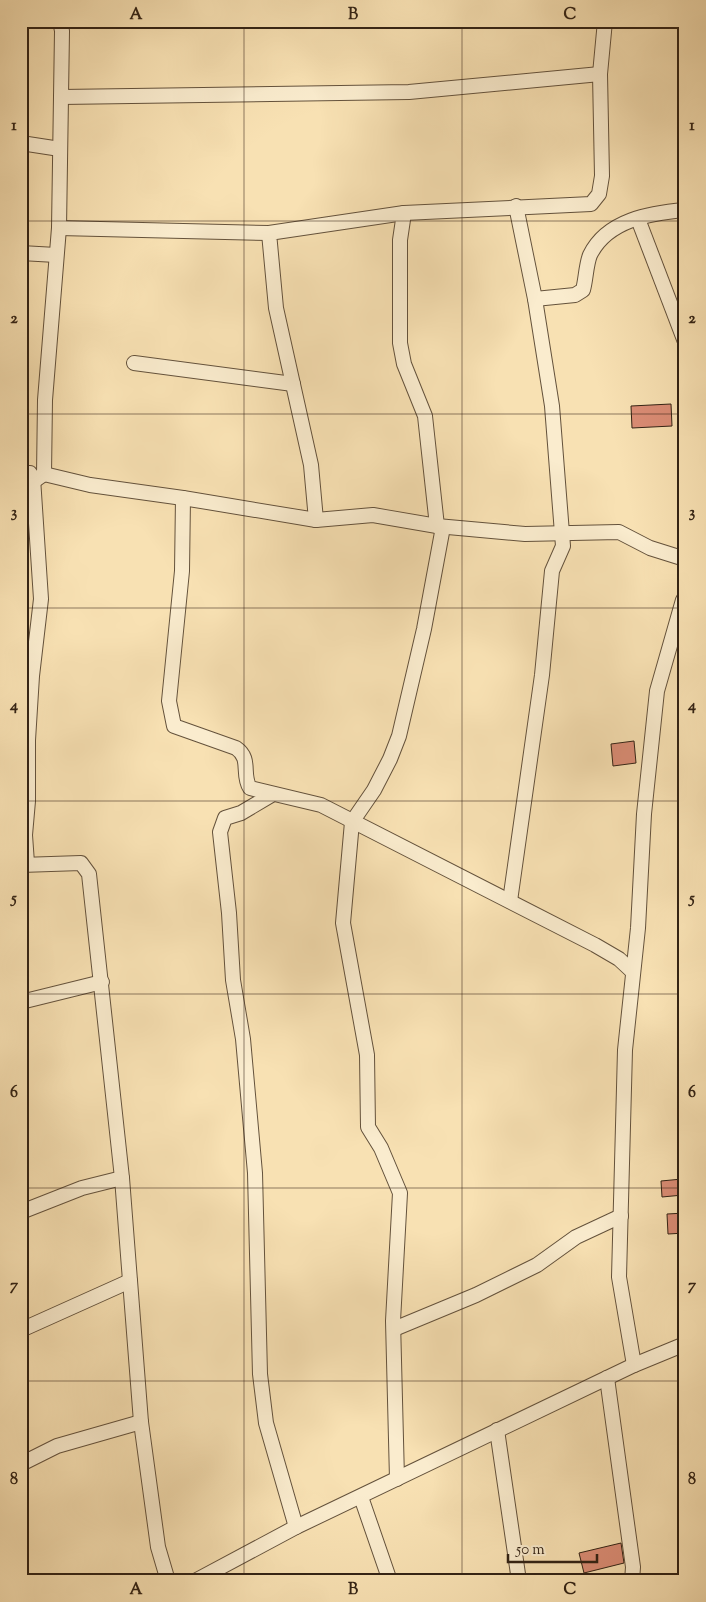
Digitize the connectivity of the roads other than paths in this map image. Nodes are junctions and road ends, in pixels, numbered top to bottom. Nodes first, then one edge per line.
1 (64, 21) edge
2 (606, 21) edge
3 (60, 22) edge
4 (600, 74) junction
5 (61, 97) junction
6 (21, 143) edge
7 (60, 149) junction
8 (516, 206) junction
9 (685, 210) edge
10 (404, 213) junction
11 (638, 219) junction
12 (59, 228) junction
13 (269, 233) junction
14 (21, 253) edge
15 (56, 255) junction
16 (535, 299) junction
17 (685, 342) edge
18 (134, 363) dead end
19 (293, 384) junction
20 (21, 472) edge
21 (39, 478) junction
22 (183, 498) junction
23 (316, 520) junction
24 (440, 526) junction
25 (563, 533) junction
26 (685, 558) edge
27 (684, 598) edge
28 (273, 794) junction
29 (352, 822) junction
30 (24, 864) edge
31 (510, 901) junction
32 (634, 972) junction
33 (102, 982) junction
34 (21, 1002) edge
35 (122, 1178) junction
36 (21, 1212) edge
37 (621, 1216) junction
38 (130, 1280) junction
39 (394, 1329) junction
40 (21, 1330) edge
41 (685, 1344) edge
42 (634, 1365) junction
43 (607, 1378) junction
44 (141, 1422) junction
45 (498, 1430) junction
46 (21, 1464) edge
47 (398, 1479) junction
48 (361, 1497) junction
49 (296, 1527) junction
50 (168, 1581) edge
51 (195, 1581) edge
52 (390, 1581) edge
53 (518, 1581) edge
54 (632, 1581) edge

1 - 3 street
2 - 4 street
3 - 5 street
4 - 5 street
4 - 8 street
5 - 7 street
6 - 7 street
7 - 12 street
8 - 10 street
8 - 16 street
9 - 11 street
10 - 13 street
10 - 24 street
11 - 16 street
11 - 17 street
12 - 13 street
12 - 15 street
13 - 19 street
14 - 15 street
15 - 21 street
16 - 25 street
18 - 19 street
19 - 23 street
20 - 21 street
21 - 22 street
21 - 30 street
22 - 23 street
22 - 28 street
23 - 24 street
24 - 25 street
24 - 29 street
25 - 26 street
25 - 31 street
27 - 32 street
28 - 29 street
28 - 49 street
29 - 31 street
29 - 39 street
30 - 33 street
31 - 32 street
32 - 37 street
33 - 34 street
33 - 35 street
35 - 36 street
35 - 38 street
37 - 39 street
37 - 42 street
38 - 40 street
38 - 44 street
39 - 47 street
41 - 42 street
42 - 43 street
43 - 45 street
43 - 54 street
44 - 46 street
44 - 50 street
45 - 47 street
45 - 53 street
47 - 48 street
48 - 49 street
48 - 52 street
49 - 51 street

